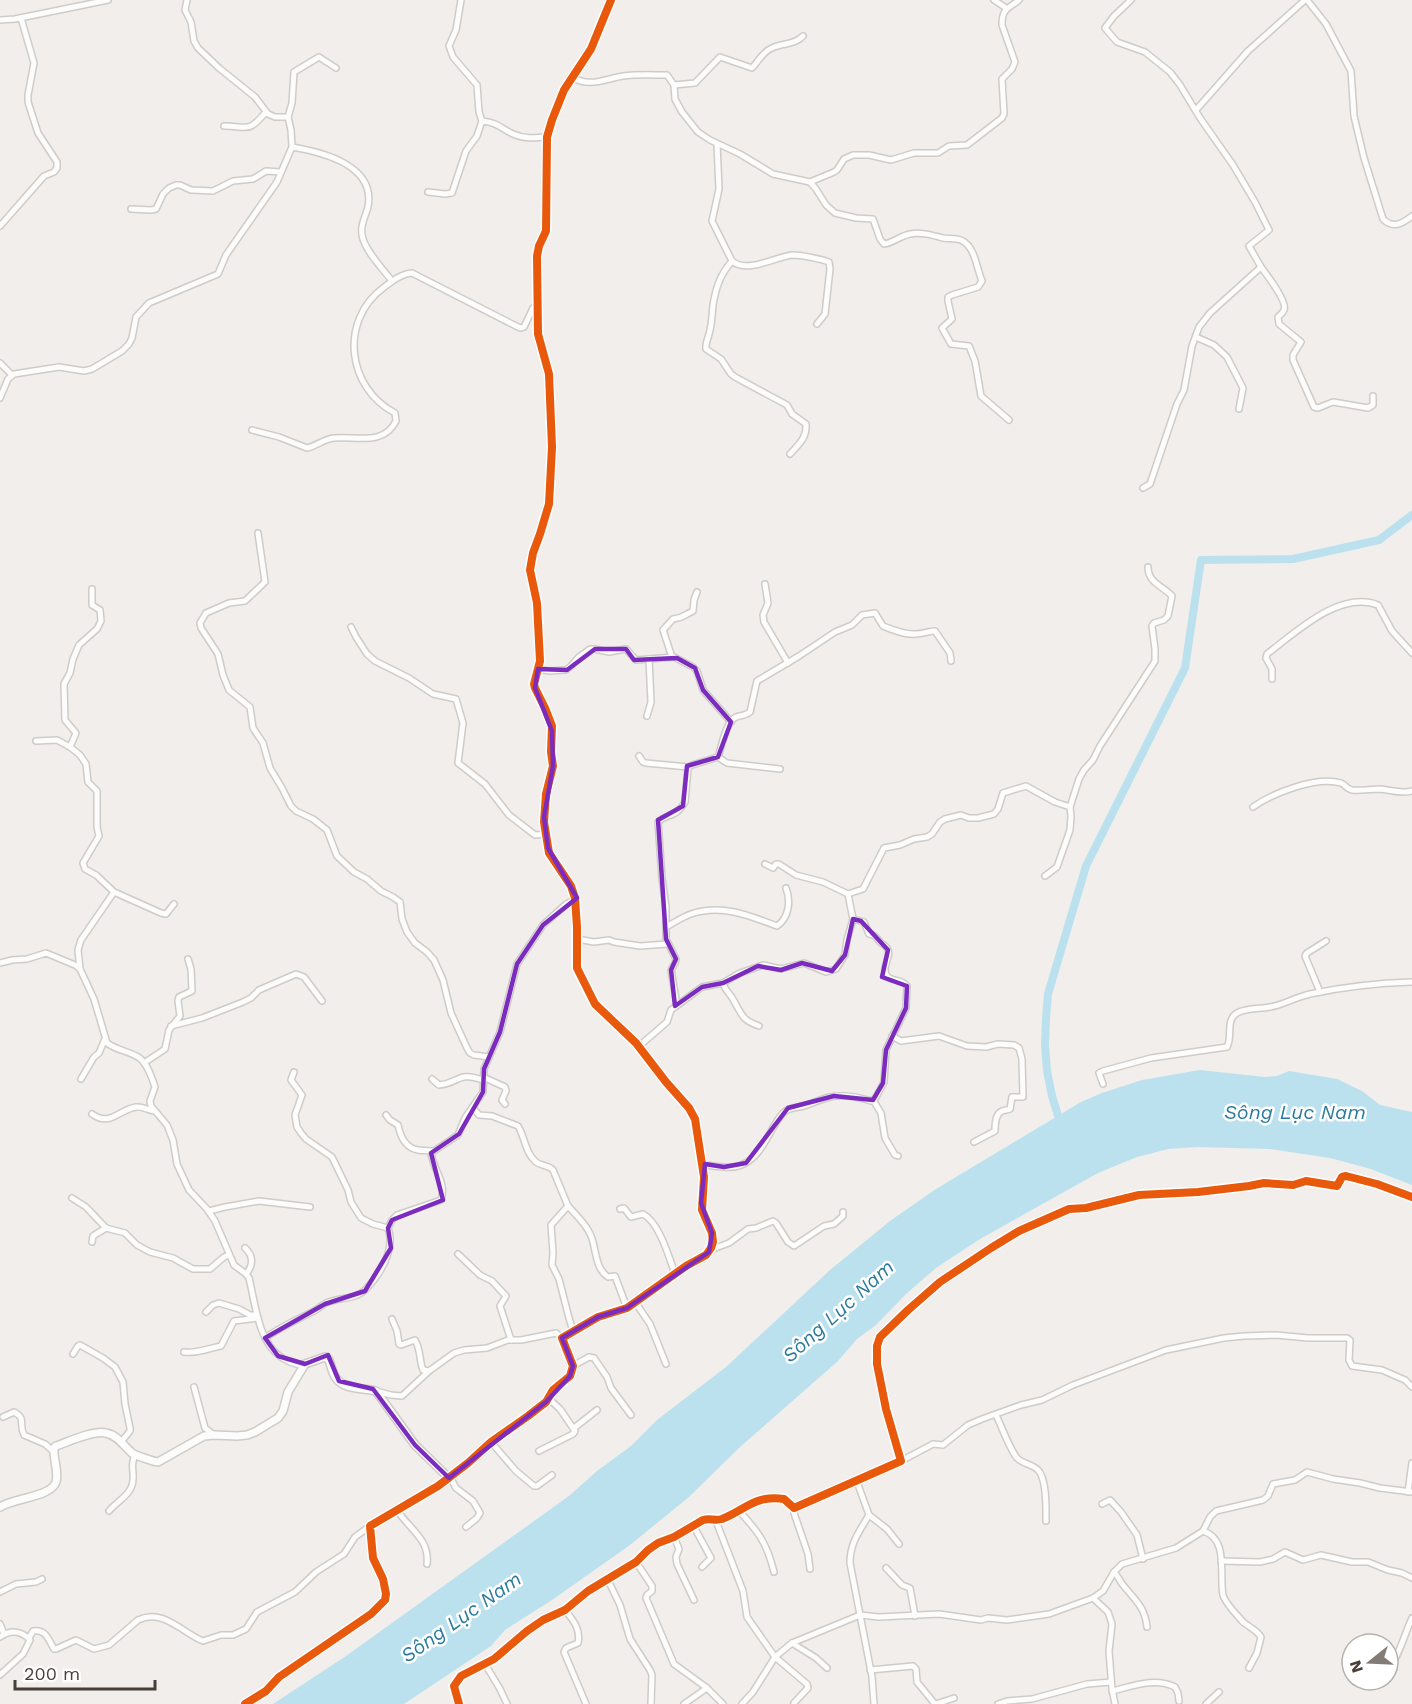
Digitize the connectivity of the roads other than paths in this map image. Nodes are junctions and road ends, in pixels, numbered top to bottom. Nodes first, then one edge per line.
1 (108, 0) edge
2 (187, 0) edge
3 (461, 0) edge
4 (611, 0) edge
5 (994, 0) edge
6 (1019, 0) edge
7 (1131, 0) edge
8 (1306, 0) edge
9 (1006, 8) junction
10 (21, 18) junction
11 (0, 20) edge
12 (803, 36) dead end
13 (336, 68) dead end
14 (572, 77) junction
15 (674, 85) junction
16 (1196, 110) junction
17 (266, 112) junction
18 (288, 117) junction
19 (482, 121) junction
20 (224, 126) dead end
21 (547, 137) junction
22 (717, 144) junction
23 (292, 147) junction
24 (280, 172) junction
25 (810, 182) junction
26 (428, 192) dead end
27 (131, 209) dead end
28 (1412, 216) edge
29 (0, 226) edge
30 (732, 261) junction
31 (1261, 267) junction
32 (392, 281) junction
33 (539, 305) junction
34 (816, 324) dead end
35 (1196, 337) junction
36 (0, 363) edge
37 (12, 375) junction
38 (1373, 396) dead end
39 (0, 398) edge
40 (1239, 409) dead end
41 (1009, 420) dead end
42 (252, 430) dead end
43 (790, 454) dead end
44 (1143, 488) dead end
45 (258, 533) dead end
46 (1148, 567) dead end
47 (765, 584) dead end
48 (92, 589) dead end
49 (697, 592) dead end
50 (351, 627) dead end
51 (1412, 653) edge
52 (672, 657) junction
53 (649, 659) junction
54 (951, 661) dead end
55 (788, 663) junction
56 (538, 669) junction
57 (1272, 680) dead end
58 (646, 716) dead end
59 (731, 722) junction
60 (36, 741) dead end
61 (70, 747) junction
62 (639, 756) dead end
63 (718, 757) junction
64 (688, 767) junction
65 (780, 769) dead end
66 (1412, 791) edge
67 (1070, 807) junction
68 (1253, 807) dead end
69 (546, 834) junction
70 (765, 864) dead end
71 (1044, 876) dead end
72 (786, 888) dead end
73 (114, 892) junction
74 (848, 894) junction
75 (576, 899) junction
76 (174, 904) dead end
77 (853, 919) junction
78 (666, 927) junction
79 (577, 939) junction
80 (1326, 940) dead end
81 (667, 944) junction
82 (188, 959) dead end
83 (0, 963) edge
84 (80, 969) junction
85 (1412, 982) edge
86 (723, 983) junction
87 (1320, 992) junction
88 (322, 1000) dead end
89 (677, 1005) junction
90 (171, 1026) junction
91 (759, 1026) dead end
92 (892, 1036) junction
93 (105, 1039) junction
94 (638, 1047) junction
95 (489, 1057) junction
96 (144, 1063) junction
97 (294, 1072) dead end
98 (432, 1079) dead end
99 (483, 1079) junction
100 (81, 1080) dead end
101 (1103, 1084) dead end
102 (873, 1100) junction
103 (505, 1104) dead end
104 (473, 1108) junction
105 (154, 1111) junction
106 (92, 1114) dead end
107 (386, 1115) dead end
108 (974, 1142) dead end
109 (432, 1151) junction
110 (898, 1156) dead end
111 (702, 1165) junction
112 (1412, 1197) edge
113 (72, 1198) dead end
114 (568, 1206) junction
115 (309, 1207) dead end
116 (620, 1209) dead end
117 (209, 1211) junction
118 (843, 1212) dead end
119 (106, 1228) junction
120 (388, 1228) junction
121 (92, 1242) dead end
122 (245, 1248) dead end
123 (710, 1250) junction
124 (458, 1254) dead end
125 (229, 1255) junction
126 (246, 1274) junction
127 (675, 1274) junction
128 (635, 1302) junction
129 (627, 1308) junction
130 (206, 1312) dead end
131 (257, 1316) junction
132 (392, 1319) dead end
133 (573, 1331) junction
134 (265, 1338) junction
135 (562, 1338) junction
136 (511, 1340) junction
137 (184, 1352) dead end
138 (73, 1354) dead end
139 (666, 1364) dead end
140 (303, 1366) junction
141 (573, 1366) junction
142 (429, 1371) junction
143 (194, 1387) dead end
144 (1412, 1387) edge
145 (375, 1391) junction
146 (548, 1398) junction
147 (597, 1410) dead end
148 (631, 1415) dead end
149 (996, 1415) junction
150 (3, 1418) dead end
151 (574, 1428) junction
152 (214, 1435) junction
153 (121, 1442) junction
154 (491, 1442) junction
155 (53, 1451) junction
156 (539, 1451) dead end
157 (135, 1455) junction
158 (901, 1461) junction
159 (1412, 1463) edge
160 (552, 1475) dead end
161 (449, 1478) junction
162 (856, 1479) junction
163 (1410, 1492) edge
164 (1102, 1504) dead end
165 (0, 1507) edge
166 (794, 1508) junction
167 (397, 1510) junction
168 (738, 1510) junction
169 (109, 1511) dead end
170 (869, 1515) junction
171 (716, 1521) junction
172 (1046, 1521) dead end
173 (370, 1526) junction
174 (693, 1526) junction
175 (466, 1527) dead end
176 (1203, 1531) junction
177 (674, 1537) junction
178 (899, 1544) dead end
179 (1143, 1558) junction
180 (1221, 1561) junction
181 (636, 1562) junction
182 (427, 1563) dead end
183 (702, 1567) dead end
184 (886, 1568) dead end
185 (810, 1569) dead end
186 (774, 1572) dead end
187 (1114, 1572) junction
188 (608, 1578) junction
189 (1412, 1578) edge
190 (42, 1579) dead end
191 (0, 1592) edge
192 (1093, 1598) junction
193 (694, 1599) dead end
194 (565, 1610) junction
195 (860, 1615) junction
196 (915, 1616) junction
197 (1412, 1618) edge
198 (0, 1624) edge
199 (1148, 1627) dead end
200 (2, 1635) edge
201 (29, 1638) junction
202 (792, 1643) junction
203 (1400, 1648) edge
204 (775, 1657) junction
205 (485, 1664) junction
206 (826, 1668) dead end
207 (1249, 1668) dead end
208 (870, 1670) junction
209 (0, 1675) edge
210 (1111, 1682) junction
211 (706, 1688) junction
212 (1112, 1691) junction
213 (1219, 1692) dead end
214 (954, 1698) dead end
215 (1179, 1701) dead end
216 (794, 1703) edge
217 (245, 1704) edge
218 (459, 1704) edge
219 (507, 1704) edge
220 (586, 1704) edge
221 (651, 1704) edge
222 (684, 1704) edge
223 (723, 1704) edge
224 (742, 1704) edge
225 (874, 1704) edge
226 (936, 1704) edge
227 (998, 1704) edge
228 (1115, 1704) edge
229 (1206, 1704) edge

1 - 10 street
2 - 17 street
3 - 19 street
4 - 14 street
5 - 9 street
6 - 9 street
7 - 16 street
8 - 16 street
8 - 28 street
9 - 25 street
10 - 11 street
10 - 29 street
12 - 15 street
13 - 18 street
14 - 15 street
14 - 21 street
15 - 22 street
16 - 31 street
17 - 18 street
17 - 20 street
18 - 23 street
19 - 21 street
19 - 26 street
21 - 33 street
22 - 25 street
22 - 30 street
23 - 24 street
23 - 32 street
24 - 27 street
24 - 37 street
25 - 41 street
30 - 34 street
30 - 43 street
31 - 35 street
31 - 38 street
32 - 33 street
32 - 42 street
33 - 56 street
35 - 40 street
35 - 44 street
36 - 37 street
37 - 39 street
45 - 95 street
46 - 67 street
47 - 55 street
48 - 61 street
49 - 52 street
50 - 69 street
51 - 57 street
52 - 53 street
52 - 59 street
53 - 56 street
53 - 58 street
54 - 55 street
55 - 59 street
56 - 69 street
59 - 63 street
60 - 61 street
61 - 73 street
62 - 64 street
63 - 64 street
63 - 65 street
64 - 78 street
66 - 68 street
67 - 71 street
67 - 74 street
69 - 75 street
70 - 74 street
72 - 78 street
73 - 76 street
73 - 84 street
74 - 77 street
75 - 79 street
75 - 95 street
77 - 86 street
77 - 92 street
78 - 81 street
79 - 81 street
79 - 94 street
80 - 87 street
81 - 89 street
82 - 90 street
83 - 84 street
84 - 93 street
85 - 87 street
86 - 89 street
86 - 91 street
87 - 101 street
88 - 90 street
89 - 94 street
90 - 96 street
92 - 102 street
92 - 108 street
93 - 96 street
93 - 100 street
94 - 111 street
95 - 99 street
96 - 105 street
97 - 120 street
98 - 99 street
99 - 103 street
99 - 104 street
102 - 110 street
102 - 111 street
104 - 109 street
104 - 114 street
105 - 106 street
105 - 117 street
107 - 109 street
109 - 120 street
111 - 123 street
112 - 158 street
113 - 119 street
114 - 129 street
114 - 133 street
115 - 117 street
116 - 127 street
117 - 125 street
118 - 123 street
119 - 121 street
119 - 125 street
120 - 134 street
122 - 126 street
123 - 127 street
124 - 136 street
125 - 126 street
126 - 131 street
127 - 128 street
128 - 129 street
128 - 139 street
129 - 133 street
130 - 131 street
131 - 134 street
131 - 137 street
132 - 142 street
133 - 135 street
134 - 140 street
135 - 136 street
135 - 141 street
136 - 142 street
138 - 153 street
140 - 145 street
140 - 152 street
141 - 146 street
141 - 148 street
142 - 145 street
143 - 152 street
144 - 149 street
145 - 161 street
146 - 151 street
146 - 154 street
147 - 151 street
149 - 158 street
149 - 172 street
150 - 155 street
151 - 156 street
152 - 157 street
153 - 155 street
153 - 157 street
154 - 160 street
154 - 161 street
155 - 165 street
157 - 169 street
158 - 162 street
159 - 163 street
161 - 167 street
161 - 175 street
162 - 166 street
162 - 170 street
163 - 176 street
164 - 179 street
166 - 168 street
166 - 185 street
167 - 173 street
167 - 182 street
168 - 171 street
168 - 186 street
170 - 178 street
170 - 195 street
171 - 174 street
171 - 204 street
173 - 201 street
173 - 217 street
174 - 177 street
174 - 183 street
176 - 179 street
176 - 180 street
177 - 181 street
177 - 193 street
179 - 187 street
180 - 189 street
180 - 207 street
181 - 188 street
181 - 211 street
184 - 196 street
187 - 192 street
187 - 199 street
188 - 194 street
188 - 221 street
190 - 191 street
192 - 196 street
192 - 210 street
194 - 205 street
194 - 220 street
195 - 196 street
195 - 202 street
195 - 208 street
197 - 203 street
198 - 200 street
200 - 201 street
201 - 209 street
202 - 204 street
202 - 206 street
204 - 216 street
204 - 224 street
205 - 218 street
205 - 219 street
208 - 225 street
208 - 226 street
210 - 212 street
210 - 227 street
211 - 222 street
211 - 223 street
212 - 215 street
212 - 228 street
213 - 229 street
214 - 226 street

